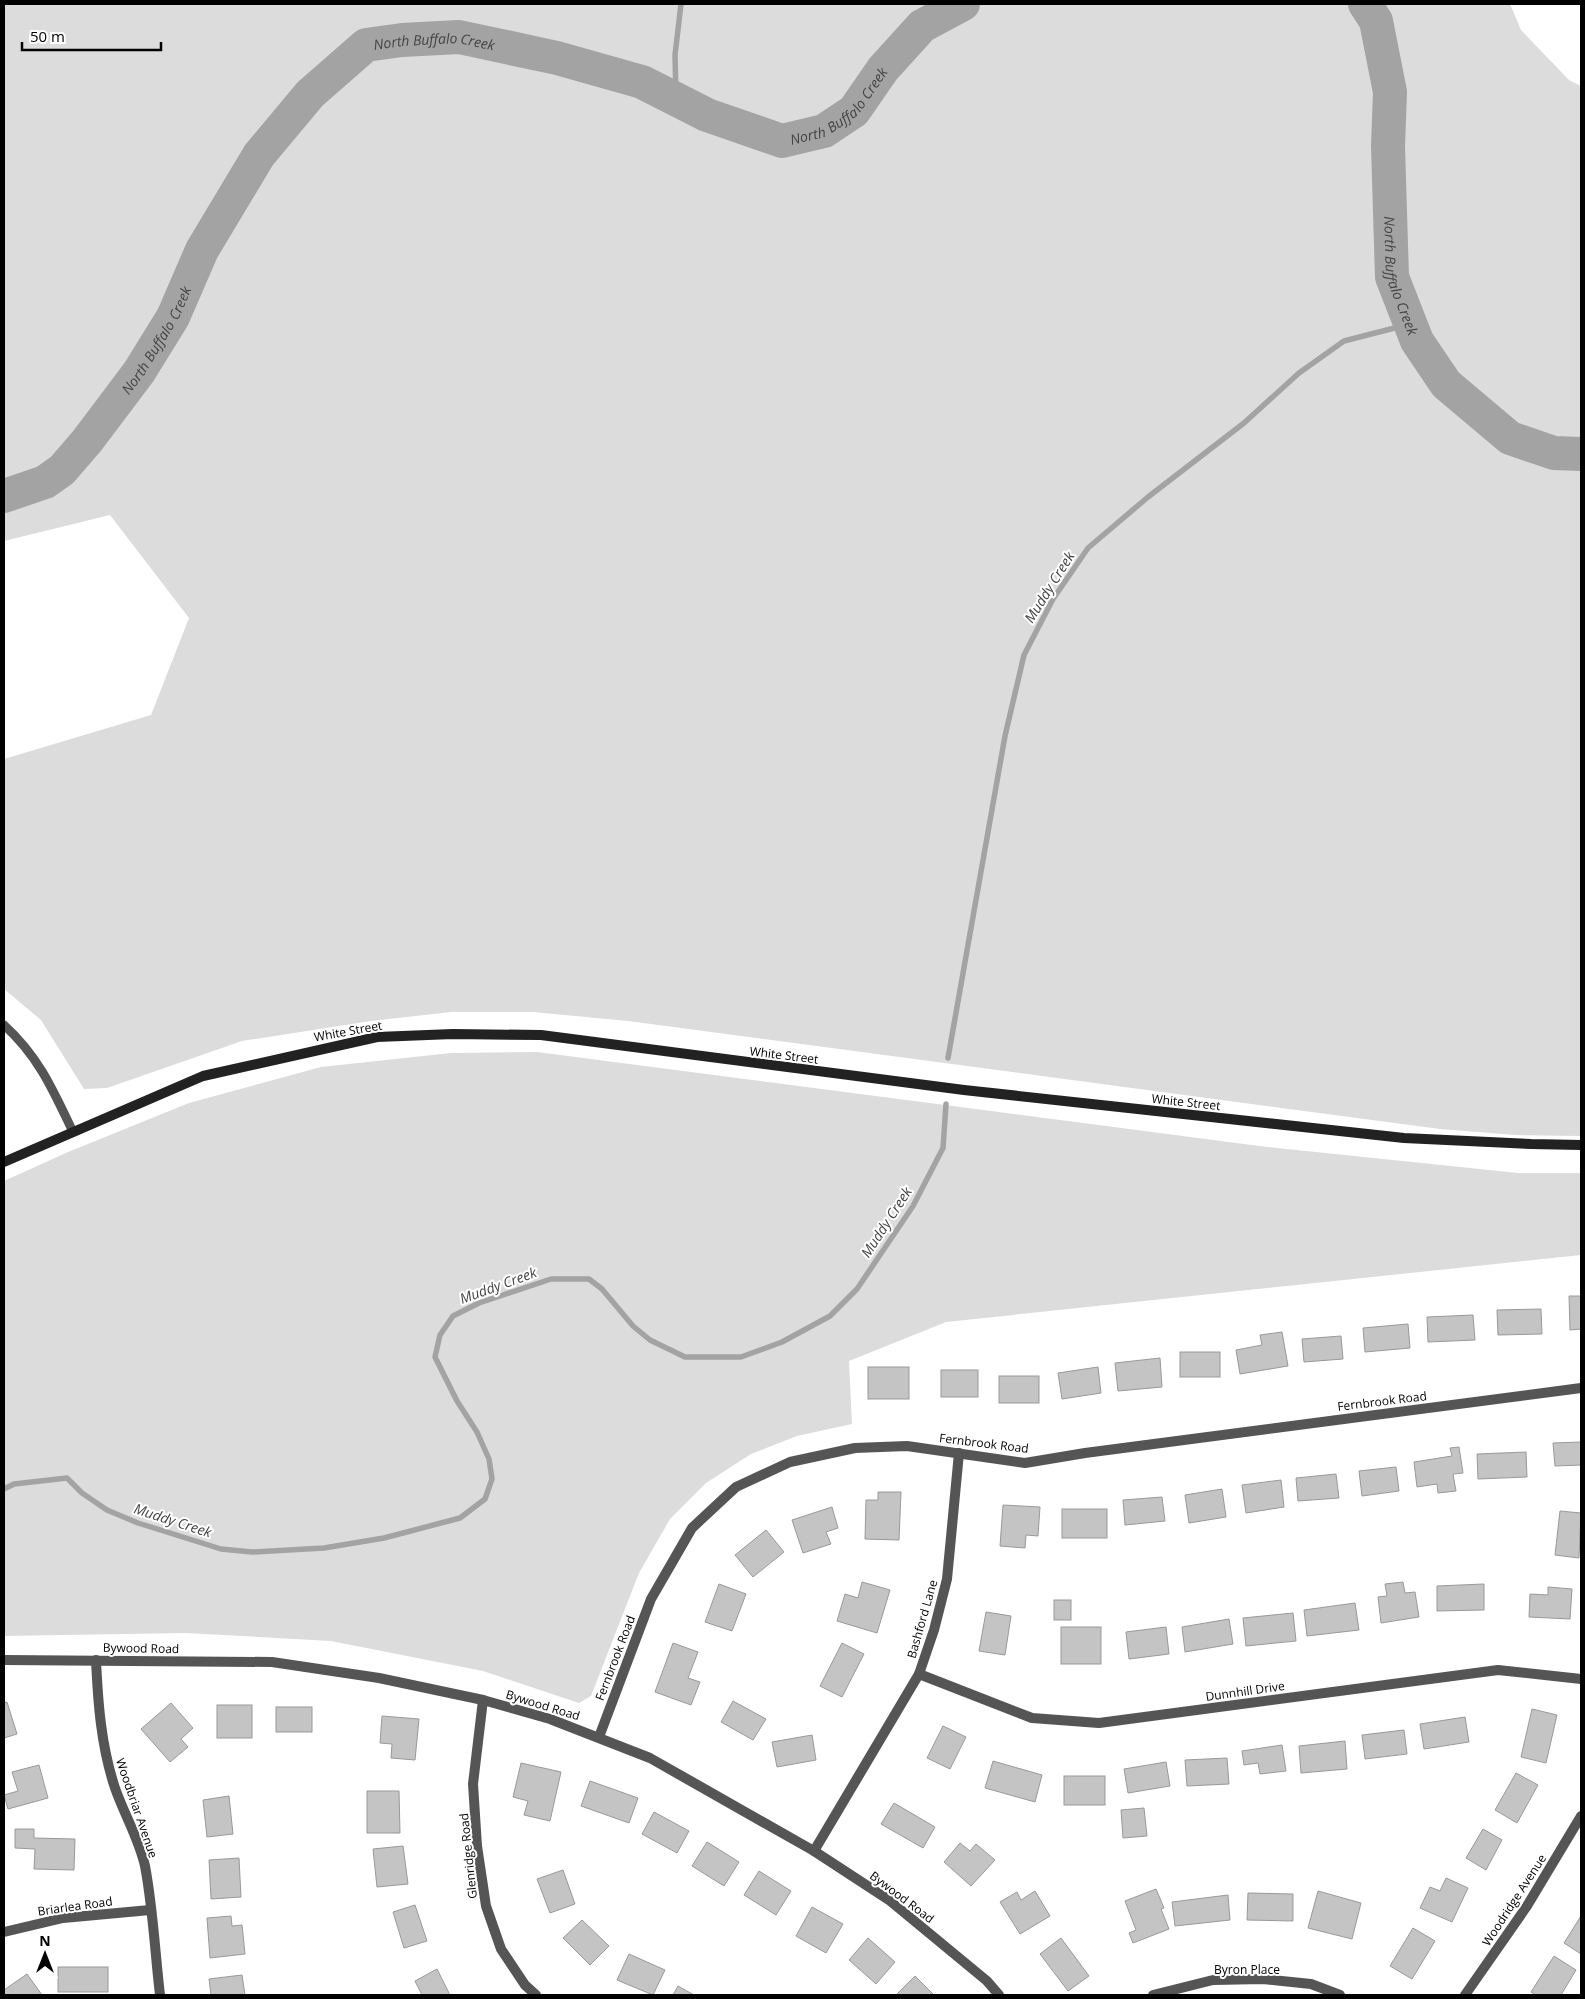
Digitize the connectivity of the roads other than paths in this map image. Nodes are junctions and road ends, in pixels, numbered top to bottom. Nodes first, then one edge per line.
1 (4, 1025) edge
2 (73, 1132) junction
3 (1581, 1145) edge
4 (4, 1162) edge
5 (1581, 1388) edge
6 (960, 1454) junction
7 (4, 1660) edge
8 (96, 1660) junction
9 (919, 1674) junction
10 (1581, 1679) edge
11 (483, 1700) junction
12 (599, 1737) junction
13 (1581, 1816) edge
14 (814, 1851) junction
15 (150, 1910) junction
16 (4, 1932) edge
17 (160, 1995) edge
18 (536, 1995) edge
19 (999, 1995) edge
20 (1153, 1995) edge
21 (1340, 1995) edge
22 (1465, 1995) edge

1 - 2 lane
2 - 3 street, White Street
2 - 4 street, White Street
5 - 6 street, Fernbrook Road
6 - 9 street, Bashford Lane
6 - 12 street, Fernbrook Road
7 - 8 street, Bywood Road
8 - 11 street, Bywood Road
8 - 15 street, Woodbriar Avenue
9 - 10 street, Dunnhill Drive
9 - 14 street, Bashford Lane
11 - 12 street, Bywood Road
11 - 18 street, Glenridge Road
12 - 14 street, Bywood Road
13 - 22 street, Woodridge Avenue
14 - 19 street, Bywood Road
15 - 16 street, Briarlea Road
15 - 17 street, Woodbriar Avenue
20 - 21 street, Byron Place

